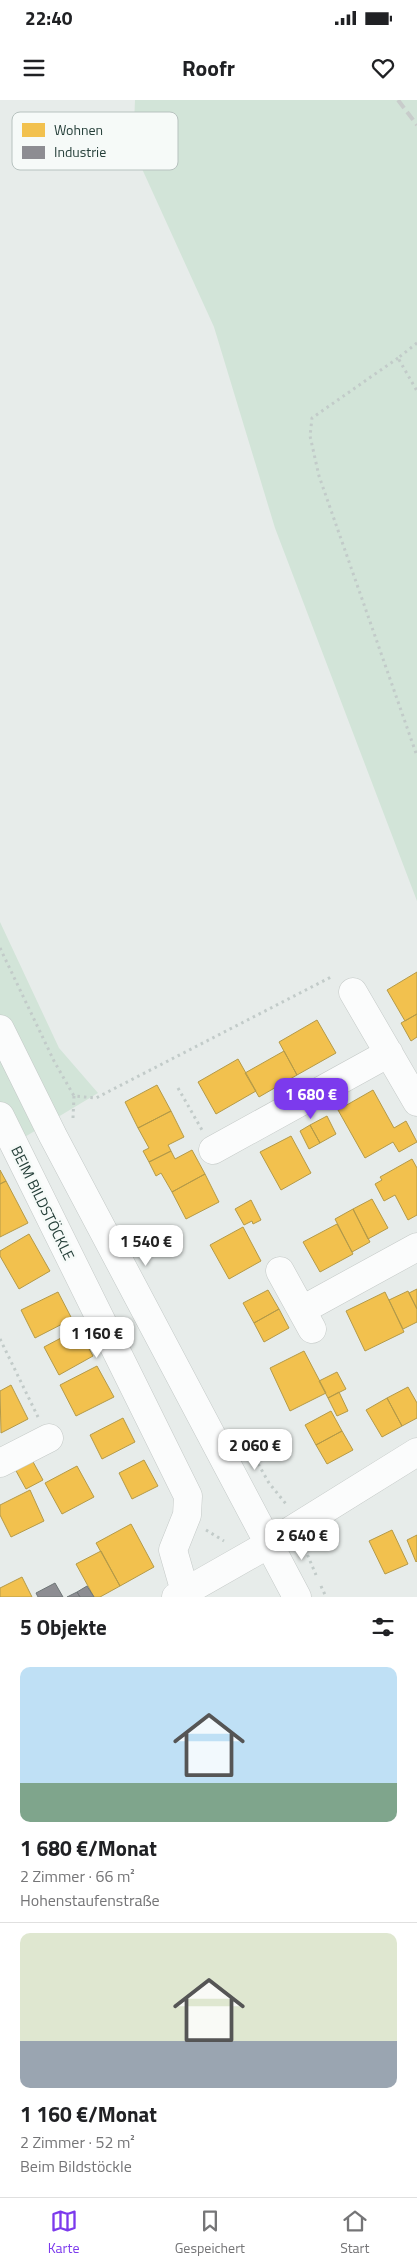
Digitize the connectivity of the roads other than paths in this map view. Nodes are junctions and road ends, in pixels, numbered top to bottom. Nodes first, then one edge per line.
1 (353, 992) road end
2 (0, 1029) edge
3 (389, 1053) junction
4 (417, 1102) edge
5 (0, 1116) edge
6 (213, 1150) road end
7 (417, 1247) edge
8 (280, 1271) dead end
9 (49, 1438) road end
10 (417, 1452) edge
11 (0, 1463) edge
12 (269, 1544) junction
13 (180, 1595) edge
14 (297, 1597) edge

1 - 3 street
2 - 12 street
3 - 4 street
3 - 6 street
5 - 13 street, BEIM BILDSTÖCKLE
7 - 8 street
9 - 11 street
10 - 12 street
12 - 13 street
12 - 14 street

